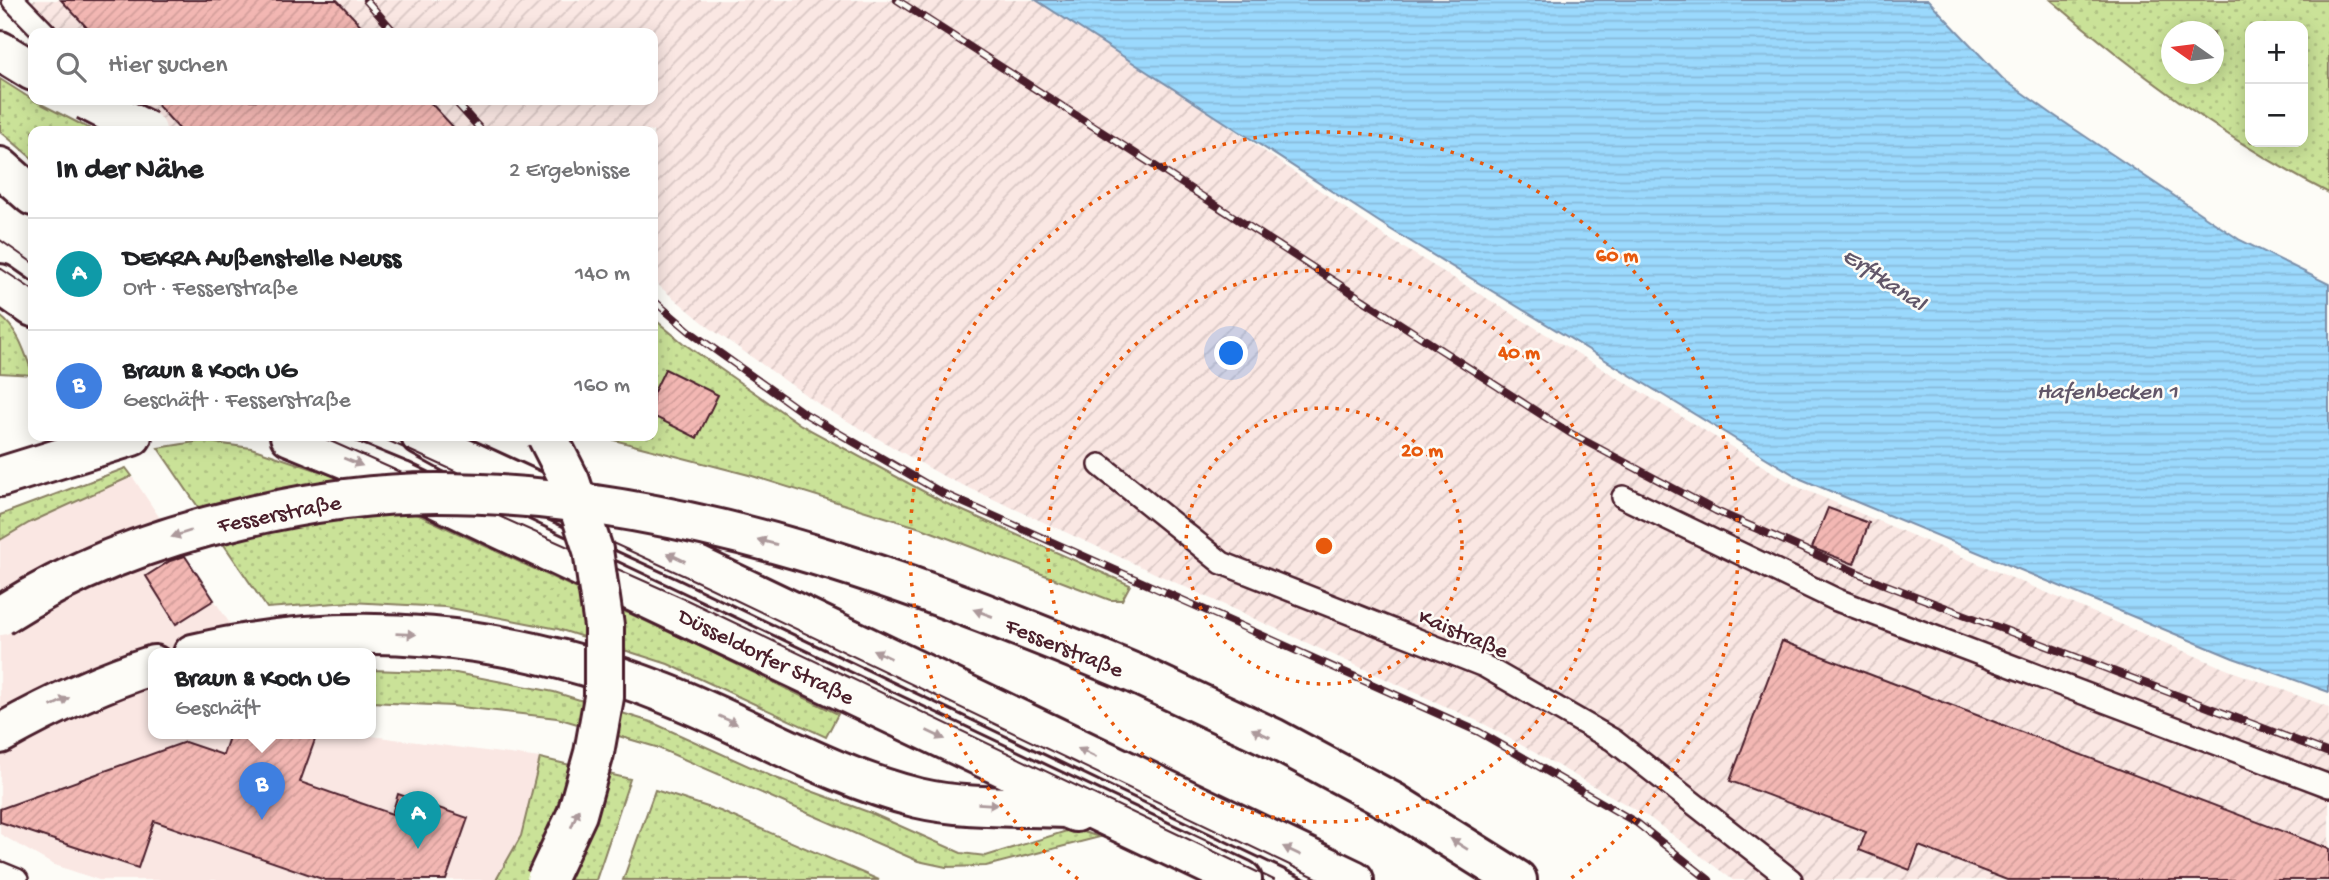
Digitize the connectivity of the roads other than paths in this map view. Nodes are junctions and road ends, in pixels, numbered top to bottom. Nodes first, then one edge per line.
1 (13, 0) edge
2 (40, 28) edge
3 (0, 51) edge
4 (28, 68) edge
5 (96, 105) edge
6 (113, 105) edge
7 (134, 126) edge
8 (137, 126) edge
9 (0, 167) edge
10 (0, 177) edge
11 (28, 192) edge
12 (28, 194) edge
13 (0, 284) edge
14 (28, 304) edge
15 (28, 441) edge
16 (116, 441) edge
17 (302, 441) edge
18 (430, 441) edge
19 (550, 441) edge
20 (1100, 465) dead end
21 (0, 467) edge
22 (0, 477) edge
23 (1623, 497) dead end
24 (0, 616) edge
25 (216, 648) edge
26 (148, 667) edge
27 (0, 734) edge
28 (2329, 786) edge
29 (1182, 852) junction
30 (0, 873) edge
31 (17, 880) edge
32 (547, 880) edge
33 (1242, 880) edge
34 (1354, 880) edge
35 (1517, 880) edge
36 (1791, 880) edge

1 - 2 lane
3 - 4 main road
5 - 8 main road, bridge
6 - 7 lane
9 - 11 main road
10 - 12 main road
13 - 14 main road
15 - 21 main road
16 - 22 main road
17 -> 29 main road, Düsseldorfer Straße
34 -> 18 main road
32 -> 19 main road, bridge
20 - 36 lane, Kaistraße
23 - 28 lane
35 -> 24 main road, Fesserstraße, bridge
25 -> 29 main road
27 -> 26 main road
29 - 33 main road, Düsseldorfer Straße
30 - 31 lane

